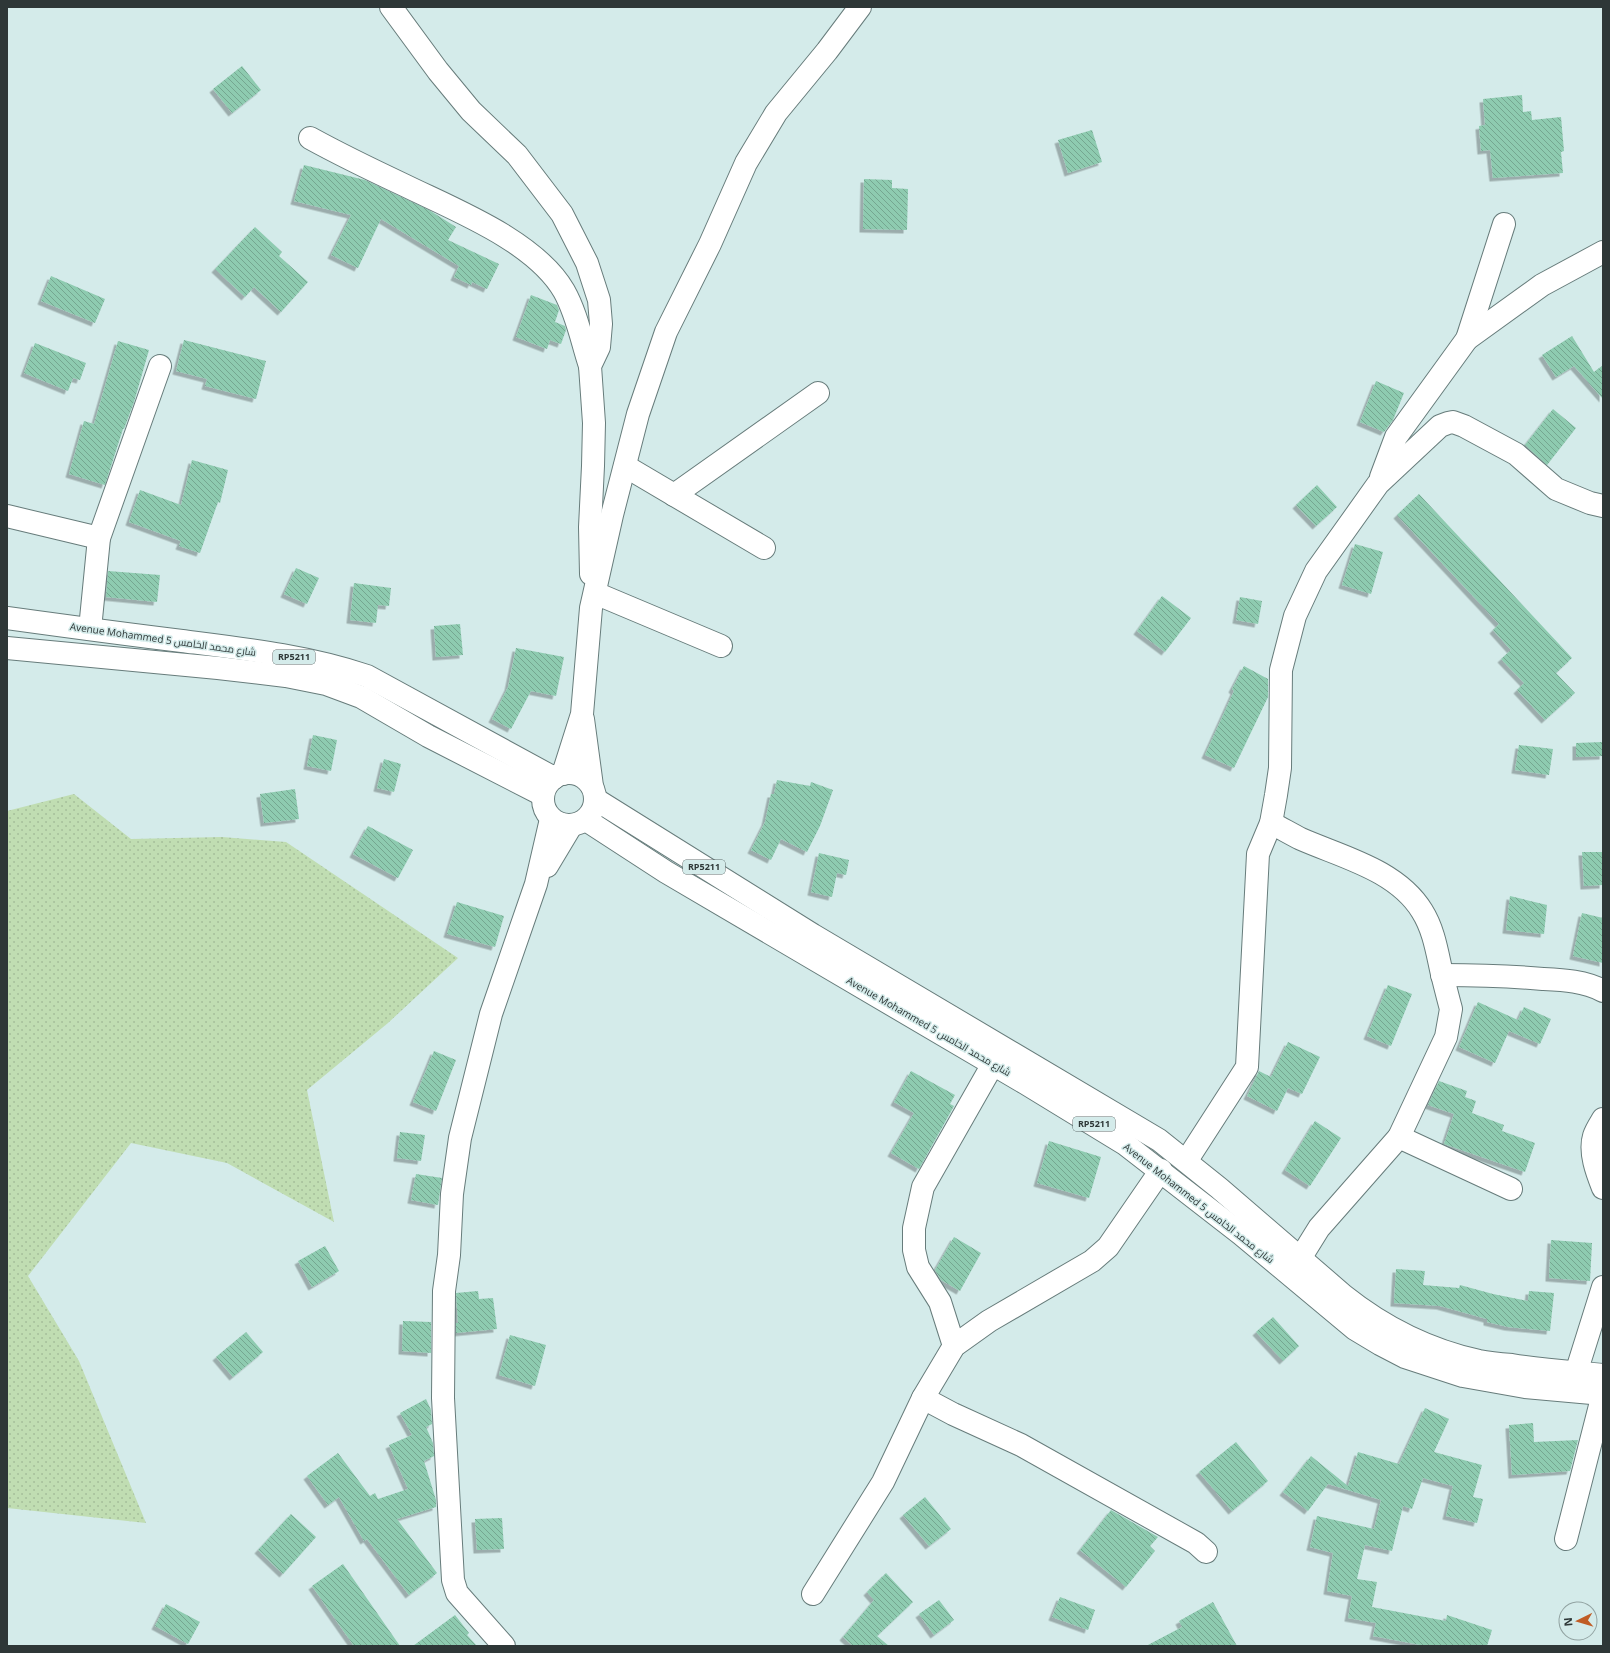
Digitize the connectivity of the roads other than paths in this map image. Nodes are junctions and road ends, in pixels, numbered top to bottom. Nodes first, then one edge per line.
1 (391, 7) edge
2 (860, 7) edge
3 (310, 138) dead end
4 (1504, 224) dead end
5 (1603, 252) edge
6 (1467, 339) junction
7 (160, 366) dead end
8 (590, 366) junction
9 (818, 393) dead end
10 (625, 466) junction
11 (1378, 484) junction
12 (674, 495) junction
13 (1603, 506) edge
14 (7, 516) edge
15 (99, 538) junction
16 (764, 548) dead end
17 (593, 601) junction
18 (7, 618) edge
19 (90, 629) junction
20 (721, 646) dead end
21 (7, 648) edge
22 (582, 714) junction
23 (554, 782) junction
24 (594, 792) junction
25 (569, 821) junction
26 (1271, 823) junction
27 (1442, 975) junction
28 (1603, 991) edge
29 (993, 1064) junction
30 (1603, 1119) edge
31 (1399, 1138) junction
32 (1187, 1160) junction
33 (1161, 1170) junction
34 (1603, 1188) edge
35 (1511, 1189) dead end
36 (1301, 1257) junction
37 (1603, 1287) edge
38 (954, 1346) junction
39 (1576, 1372) junction
40 (1603, 1375) edge
41 (1603, 1394) edge
42 (923, 1398) junction
43 (1566, 1539) dead end
44 (1206, 1552) dead end
45 (813, 1594) dead end
46 (504, 1646) edge

1 - 8 street
2 - 10 street
3 - 8 street
4 - 6 street
5 - 6 street
6 - 11 street
7 - 15 street
8 - 17 street
9 - 12 street
10 - 12 street
10 - 17 street
11 - 13 street
11 - 26 street
12 - 16 street
14 - 15 street
15 - 19 street
17 - 20 street
17 - 22 street
18 - 19 street, Avenue Mohammed 5 شارع محمد الخامس / RP5211
19 - 23 street, Avenue Mohammed 5 شارع محمد الخامس / RP5211
21 - 23 street, Avenue Mohammed 5 شارع محمد الخامس / RP5211
22 - 23 street
22 - 24 street
23 - 24 street, RP5211
23 - 25 street
24 - 25 street
24 - 32 street, Avenue Mohammed 5 شارع محمد الخامس / RP5211
25 - 29 street, Avenue Mohammed 5 شارع محمد الخامس / RP5211
25 - 46 street
26 - 27 street
26 - 32 street
27 - 28 street
27 - 31 street
29 - 33 street, Avenue Mohammed 5 شارع محمد الخامس / RP5211
29 - 38 street
30 - 34 street
31 - 35 street
31 - 36 street
32 - 36 street, Avenue Mohammed 5 شارع محمد الخامس / RP5211
33 - 38 street
33 - 41 street, Avenue Mohammed 5 شارع محمد الخامس / RP5211
36 - 39 street, Avenue Mohammed 5 شارع محمد الخامس / RP5211
37 - 39 street
38 - 42 street
39 - 40 street, Avenue Mohammed 5 شارع محمد الخامس / RP5211
41 - 43 street
42 - 44 street
42 - 45 street

